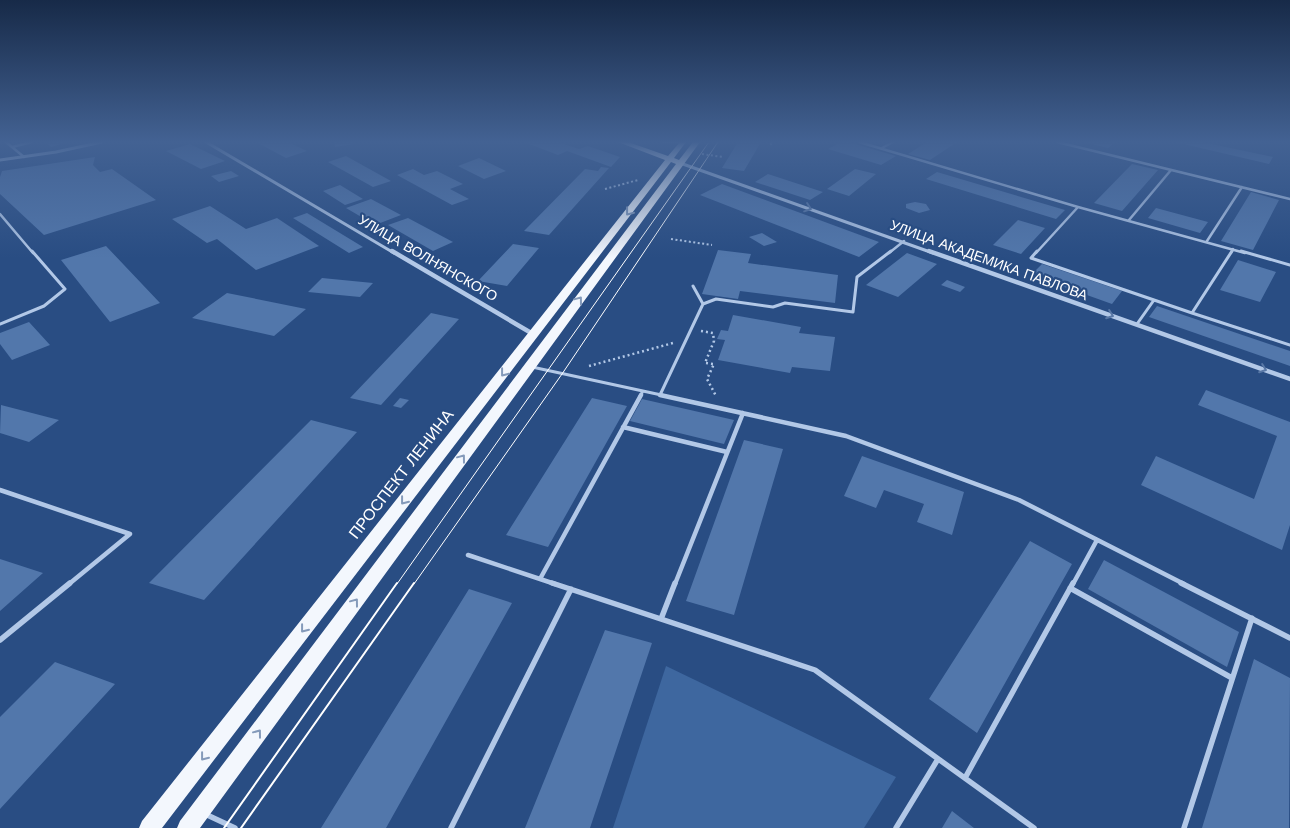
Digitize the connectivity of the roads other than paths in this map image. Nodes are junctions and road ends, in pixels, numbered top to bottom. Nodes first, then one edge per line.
1 (272, 181) edge
2 (652, 181) edge
3 (667, 181) edge
4 (731, 181) edge
5 (990, 181) edge
6 (1162, 181) edge
7 (1215, 181) edge
8 (1242, 187) junction
9 (1290, 199) edge
10 (1078, 207) junction
11 (0, 214) edge
12 (1129, 220) junction
13 (904, 241) junction
14 (1207, 242) junction
15 (1233, 249) junction
16 (1290, 266) edge
17 (693, 286) dead end
18 (1154, 300) junction
19 (703, 304) junction
20 (1192, 312) junction
21 (0, 324) edge
22 (1137, 324) junction
23 (534, 334) junction
24 (1290, 346) edge
25 (529, 367) junction
26 (1290, 378) edge
27 (643, 391) junction
28 (660, 395) junction
29 (743, 413) junction
30 (623, 427) junction
31 (727, 452) junction
32 (0, 490) edge
33 (1097, 540) junction
34 (468, 555) dead end
35 (540, 578) junction
36 (1070, 588) junction
37 (571, 589) junction
38 (1252, 618) junction
39 (661, 619) junction
40 (1290, 638) edge
41 (0, 640) edge
42 (1232, 678) junction
43 (938, 759) junction
44 (965, 778) junction
45 (200, 811) junction
46 (149, 828) edge
47 (187, 828) edge
48 (234, 828) edge
49 (451, 828) edge
50 (896, 828) edge
51 (1034, 828) edge
52 (1184, 828) edge

1 - 23 street, УЛИЦА ВОЛНЯНСКОГО
2 -> 23 main road, ПРОСПЕКТ ЛЕНИНА
25 -> 3 main road
4 -> 13 street, УЛИЦА АКАДЕМИКА ПАВЛОВА
5 - 10 lane
6 - 12 lane
7 - 8 lane
8 - 9 lane
8 - 14 lane
10 - 12 lane
10 - 18 lane
11 - 21 lane
12 - 14 lane
13 - 19 lane
13 -> 22 street, УЛИЦА АКАДЕМИКА ПАВЛОВА
14 - 15 lane
15 - 16 lane
15 - 20 lane
17 - 19 lane
18 - 20 lane
18 - 22 lane
19 - 28 lane
20 - 24 lane
22 -> 26 street, УЛИЦА АКАДЕМИКА ПАВЛОВА
23 -> 46 main road, ПРОСПЕКТ ЛЕНИНА
25 - 27 lane
45 -> 25 main road
27 - 28 lane
27 - 30 lane
28 - 29 lane
29 - 31 lane
29 - 33 lane
30 - 31 lane
30 - 35 lane
31 - 39 lane
32 - 41 lane
33 - 36 lane
33 - 38 lane
34 - 35 lane
35 - 37 lane
36 - 42 lane
36 - 44 lane
37 - 39 lane
37 - 49 lane
38 - 40 lane
38 - 42 lane
39 - 43 lane
42 - 52 lane
43 - 44 lane
43 - 50 lane
44 - 51 lane
45 - 47 main road
45 - 48 lane

